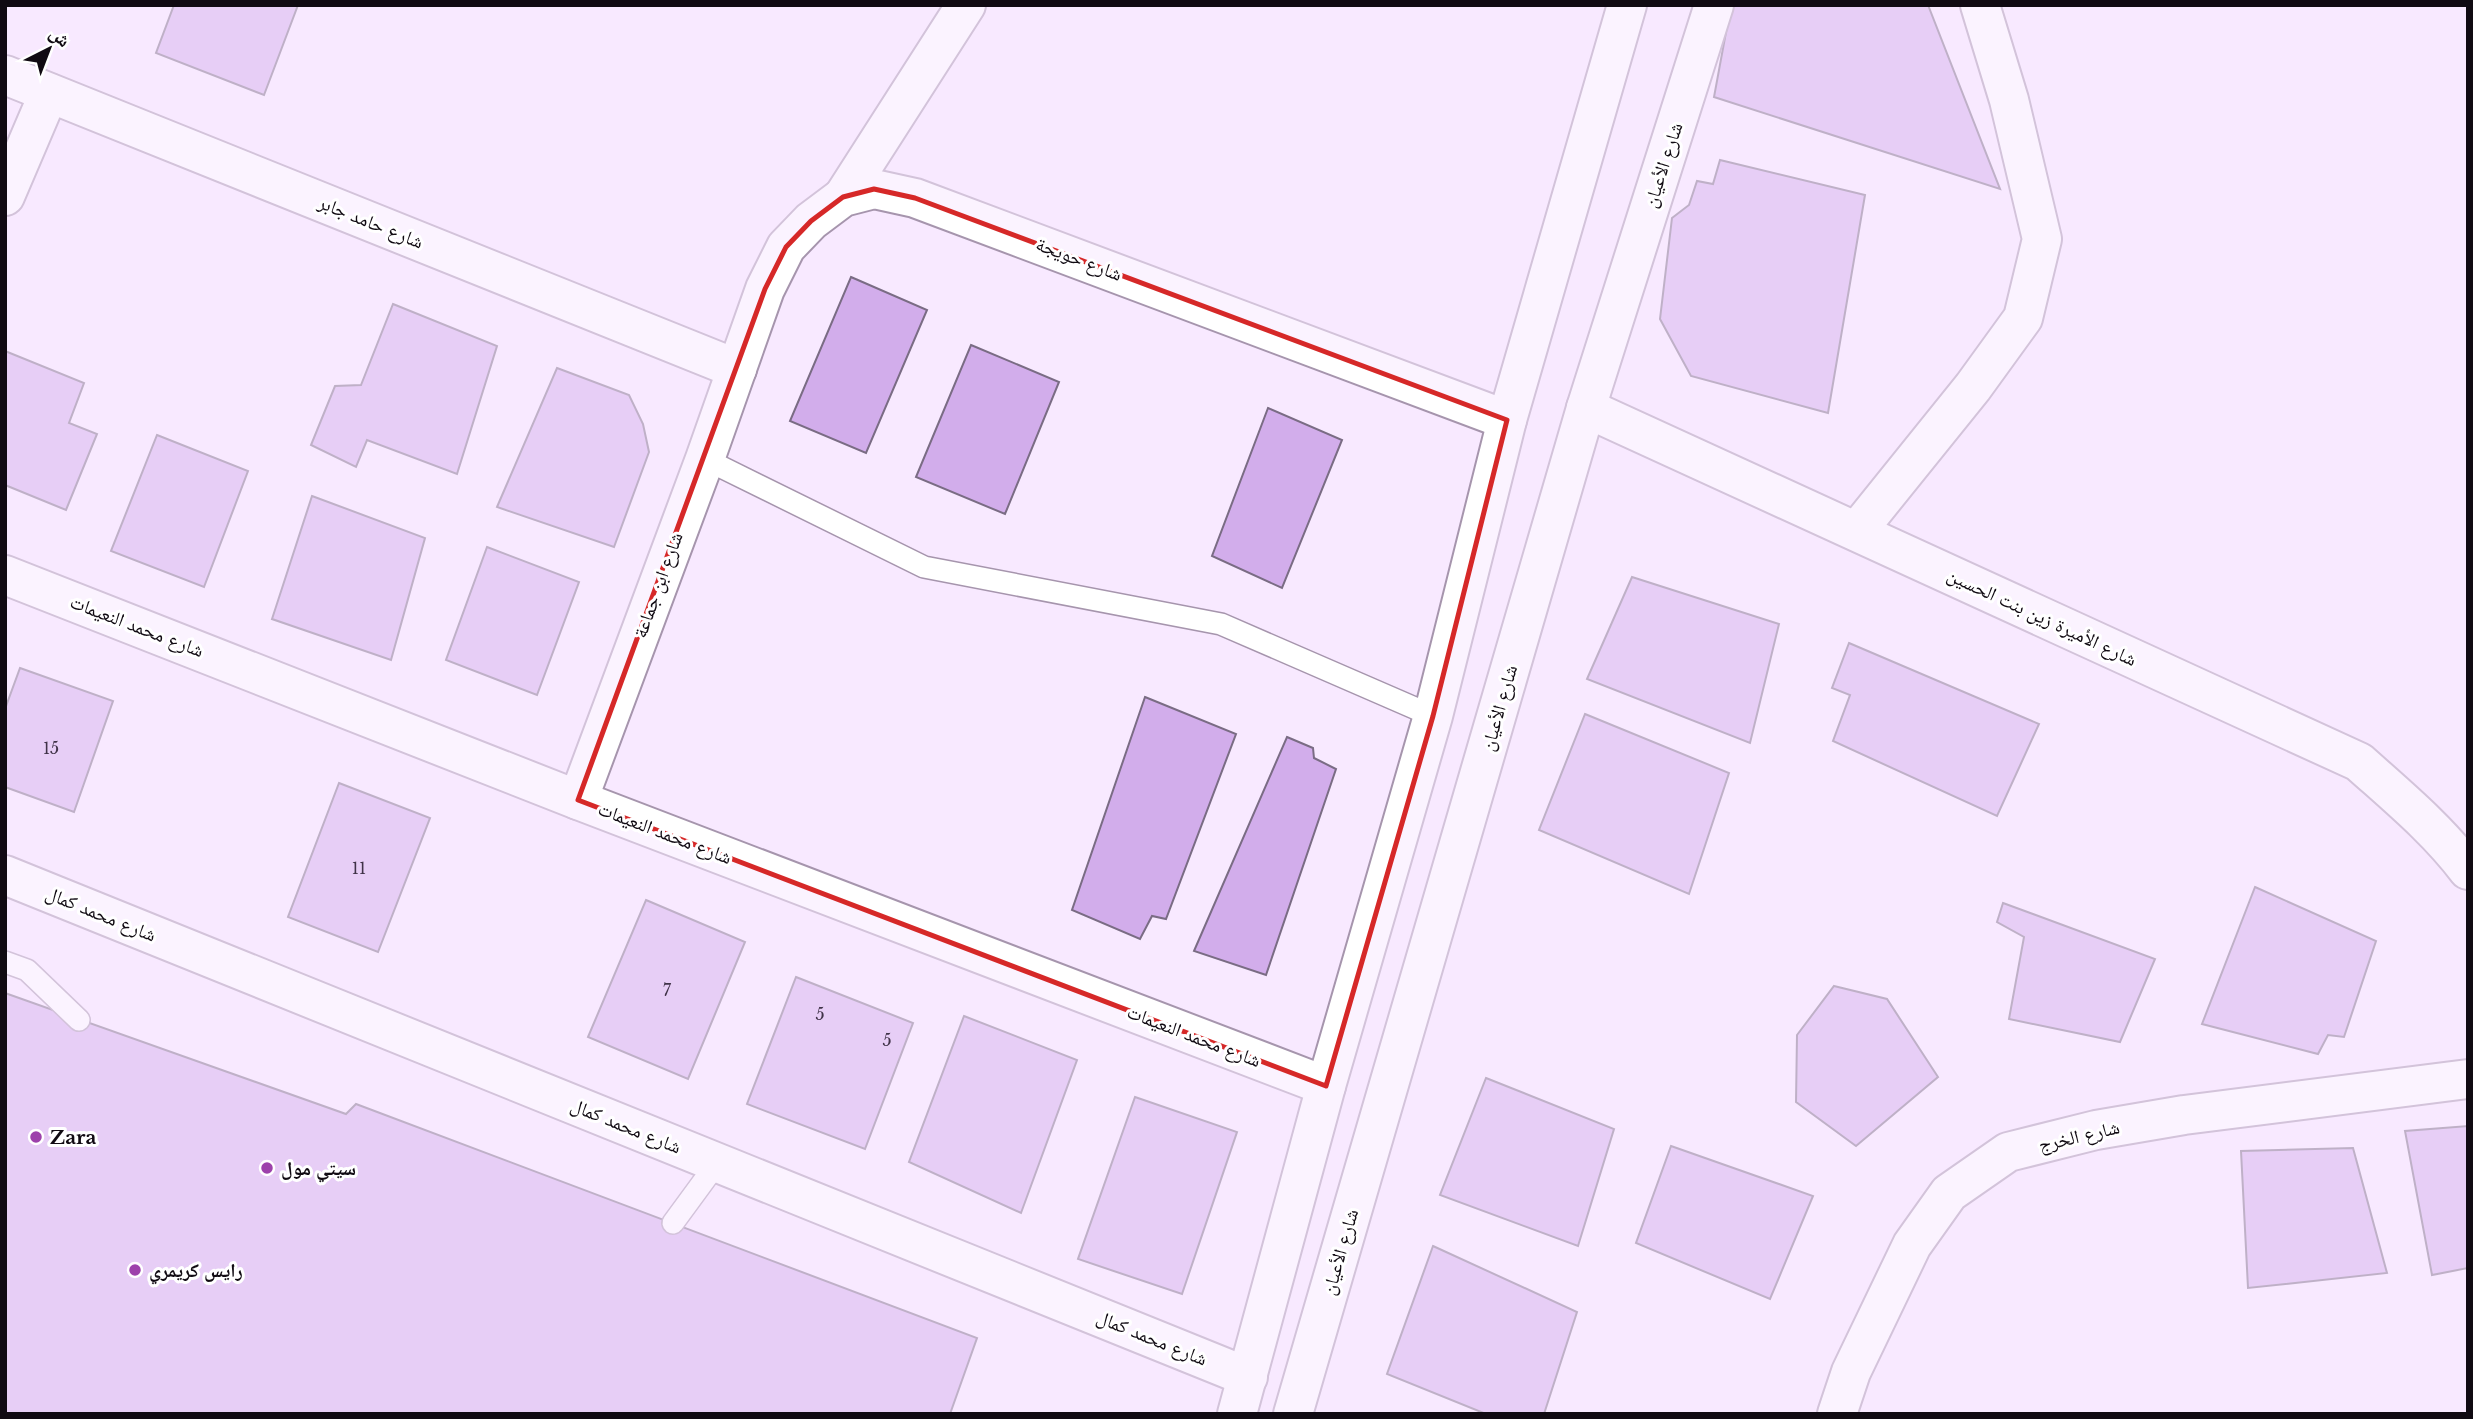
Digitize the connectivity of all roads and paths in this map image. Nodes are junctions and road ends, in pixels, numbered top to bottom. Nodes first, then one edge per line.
1 (966, 5) edge
2 (1627, 5) edge
3 (1714, 5) edge
4 (1980, 5) edge
5 (5, 75) edge
6 (49, 93) junction
7 (5, 196) edge
8 (843, 197) junction
9 (737, 369) junction
10 (1586, 408) junction
11 (1507, 421) junction
12 (705, 459) junction
13 (1857, 531) junction
14 (5, 575) edge
15 (1433, 716) junction
16 (579, 800) junction
17 (2468, 870) edge
18 (5, 875) edge
19 (5, 962) edge
20 (79, 1020) dead end
21 (2468, 1079) edge
22 (1326, 1086) junction
23 (717, 1163) junction
24 (673, 1223) dead end
25 (1248, 1377) junction
26 (1237, 1414) edge
27 (1293, 1414) edge
28 (1837, 1414) edge

1 - 8 street
2 - 11 street
3 - 10 street, شارع الأعيان
4 - 13 street
5 - 6 street, شارع حامد جابر
6 - 7 street
6 - 9 street, شارع حامد جابر
8 - 9 street, شارع حويجة
8 - 11 street, شارع حويجة
9 - 12 street, شارع ابن جماعة
10 - 13 street, شارع الأميرة زين بنت الحسين
10 - 27 street, شارع الأعيان
11 - 15 street
12 - 15 lane
12 - 16 street, شارع ابن جماعة
13 - 17 street, شارع الأميرة زين بنت الحسين
14 - 16 street, شارع محمد النعيمات
15 - 22 street
16 - 22 street, شارع محمد النعيمات
18 - 23 street, شارع محمد كمال
19 - 20 lane
21 - 28 street, شارع الخرج
22 - 25 street
23 - 24 lane
23 - 25 street, شارع محمد كمال
25 - 26 street

